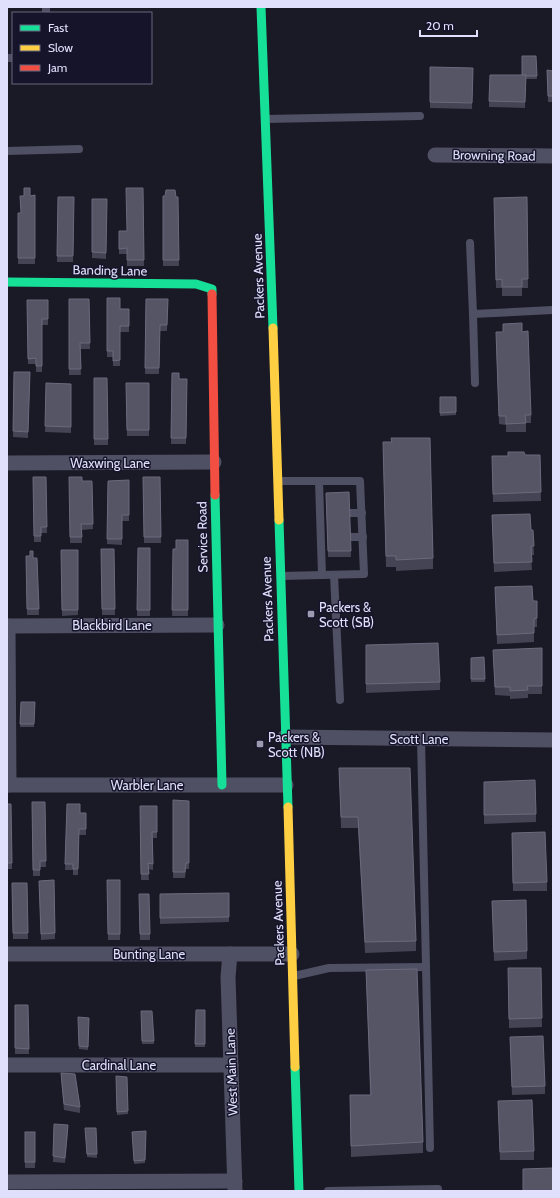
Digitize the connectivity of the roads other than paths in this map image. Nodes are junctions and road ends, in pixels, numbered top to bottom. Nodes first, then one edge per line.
1 (261, 7) edge
2 (420, 116) dead end
3 (265, 119) junction
4 (79, 149) dead end
5 (7, 152) edge
6 (435, 154) dead end
7 (553, 156) edge
8 (470, 243) dead end
9 (7, 282) edge
10 (212, 289) joint
11 (553, 310) edge
12 (473, 314) junction
13 (474, 383) dead end
14 (214, 462) junction
15 (7, 463) edge
16 (278, 481) junction
17 (319, 481) junction
18 (349, 512) edge
19 (362, 513) junction
20 (363, 536) junction
21 (350, 537) edge
22 (322, 575) junction
23 (334, 575) junction
24 (280, 576) junction
25 (217, 624) junction
26 (7, 626) edge
27 (340, 700) dead end
28 (285, 738) junction
29 (421, 739) junction
30 (553, 740) edge
31 (8, 785) edge
32 (222, 785) junction
33 (286, 785) junction
34 (7, 954) edge
35 (230, 954) junction
36 (292, 954) junction
37 (426, 967) junction
38 (292, 977) junction
39 (7, 1065) edge
40 (231, 1065) junction
41 (430, 1148) dead end
42 (7, 1182) edge
43 (235, 1186) edge
44 (438, 1189) dead end
45 (298, 1191) edge
46 (328, 1191) edge

1 - 3 main road, Packers Avenue
2 - 3 lane
3 - 16 main road, Packers Avenue
4 - 5 lane
6 - 7 street, Browning Road
8 - 12 lane
9 - 10 main road, Banding Lane
10 - 14 main road, Service Road
11 - 12 lane
12 - 13 lane
14 - 15 street, Waxwing Lane
14 - 25 main road, Service Road
16 - 17 lane
16 - 24 main road, Packers Avenue
17 - 19 lane
17 - 22 lane
18 - 19 lane
19 - 20 lane
20 - 21 lane
20 - 23 lane
22 - 23 lane
22 - 24 lane
23 - 27 lane
24 - 28 main road, Packers Avenue
25 - 26 street, Blackbird Lane
25 - 32 main road, Service Road
26 - 31 street, Blackbird Lane
28 - 29 street, Scott Lane
28 - 33 main road, Packers Avenue
29 - 30 street, Scott Lane
29 - 37 lane
31 - 32 street, Warbler Lane
32 - 33 street, Warbler Lane
33 - 36 main road, Packers Avenue
34 - 35 street, Bunting Lane
35 - 36 street, Bunting Lane
35 - 40 street, West Main Lane
36 - 38 main road, Packers Avenue
37 - 38 lane
37 - 41 lane
38 - 45 main road, Packers Avenue
39 - 40 street, Cardinal Lane
40 - 43 street, West Main Lane
42 - 43 street
44 - 46 lane

